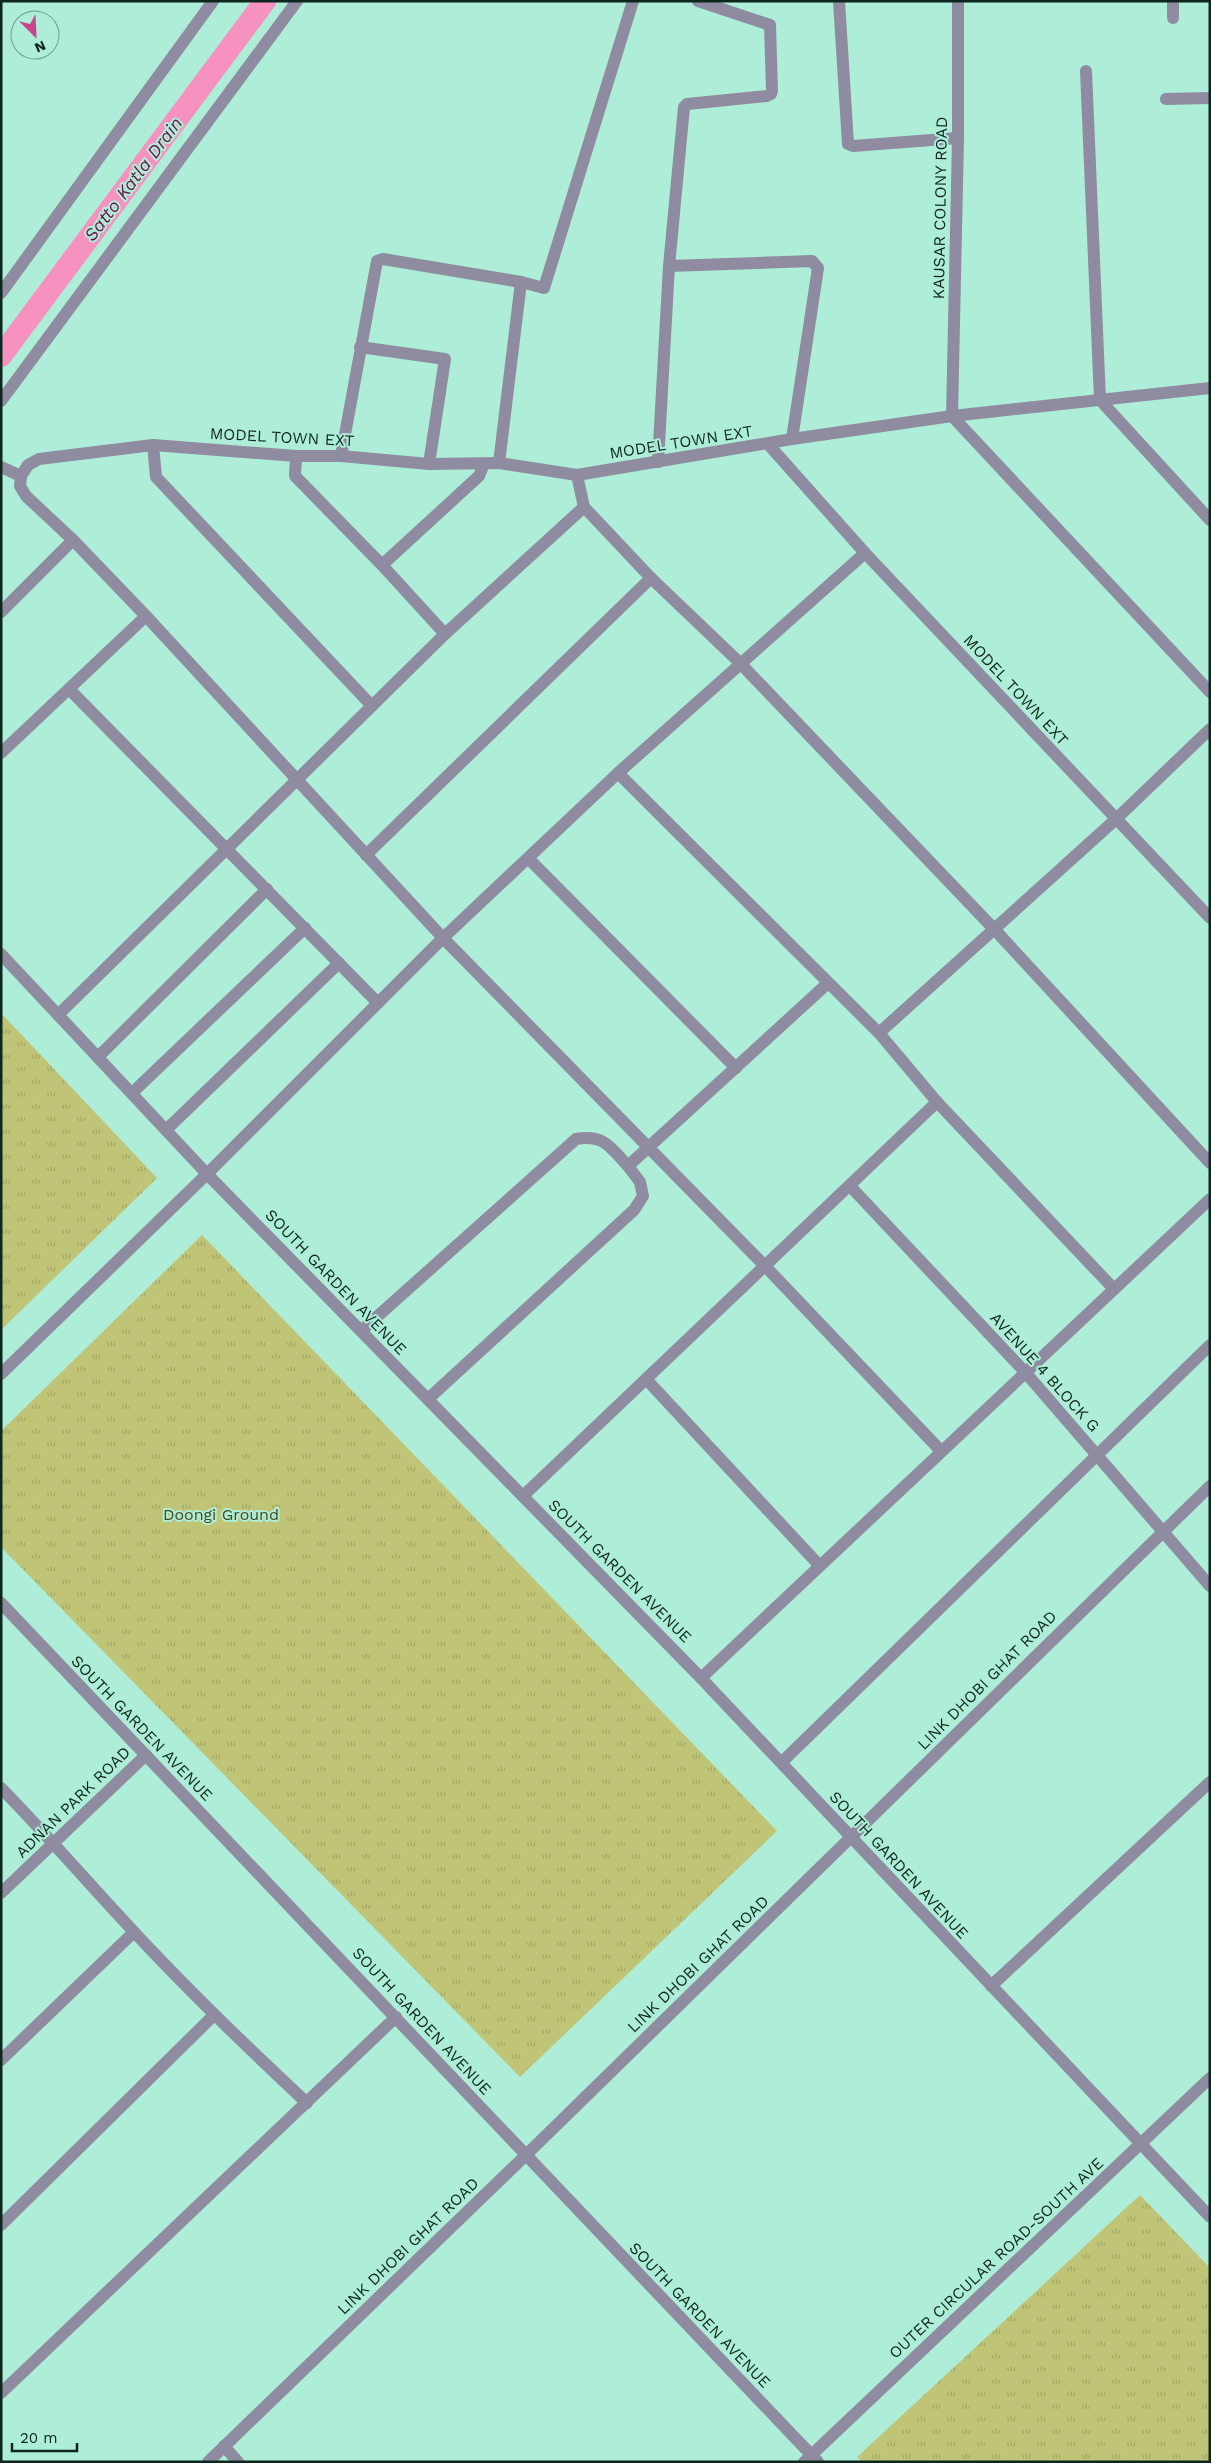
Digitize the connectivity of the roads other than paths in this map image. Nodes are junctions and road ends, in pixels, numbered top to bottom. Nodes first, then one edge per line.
1 (213, 1) edge
2 (297, 1) edge
3 (633, 1) edge
4 (698, 1) edge
5 (839, 1) edge
6 (958, 1) edge
7 (1173, 1) edge
8 (1173, 18) dead end
9 (1086, 71) dead end
10 (1210, 98) edge
11 (1166, 100) dead end
12 (958, 138) junction
13 (670, 266) junction
14 (521, 282) junction
15 (1, 292) edge
16 (360, 347) junction
17 (1210, 388) edge
18 (1100, 400) junction
19 (1, 401) edge
20 (952, 416) junction
21 (792, 439) junction
22 (768, 444) junction
23 (153, 445) junction
24 (296, 456) junction
25 (341, 456) junction
26 (658, 462) junction
27 (429, 464) junction
28 (484, 464) junction
29 (499, 464) junction
30 (1, 467) edge
31 (577, 475) junction
32 (21, 476) junction
33 (584, 506) junction
34 (1210, 520) edge
35 (73, 540) junction
36 (865, 553) junction
37 (382, 565) junction
38 (651, 578) junction
39 (1, 612) edge
40 (146, 616) junction
41 (445, 634) junction
42 (740, 663) junction
43 (70, 689) junction
44 (1210, 692) edge
45 (372, 706) junction
46 (1210, 729) edge
47 (1, 753) edge
48 (618, 773) junction
49 (299, 780) junction
50 (1115, 820) junction
51 (229, 849) junction
52 (366, 855) junction
53 (529, 859) junction
54 (267, 889) junction
55 (1210, 918) edge
56 (305, 928) junction
57 (995, 930) junction
58 (444, 938) junction
59 (1, 954) edge
60 (339, 963) junction
61 (828, 984) junction
62 (378, 1003) junction
63 (58, 1015) junction
64 (878, 1033) junction
65 (98, 1057) junction
66 (736, 1068) junction
67 (132, 1093) junction
68 (937, 1102) junction
69 (166, 1130) junction
70 (648, 1147) junction
71 (1210, 1163) edge
72 (628, 1166) junction
73 (207, 1174) junction
74 (850, 1186) junction
75 (1210, 1199) edge
76 (764, 1265) junction
77 (1114, 1288) junction
78 (361, 1331) junction
79 (1210, 1345) edge
80 (1025, 1372) junction
81 (1, 1374) edge
82 (646, 1379) junction
83 (428, 1399) junction
84 (941, 1451) junction
85 (1096, 1454) junction
86 (1210, 1486) edge
87 (523, 1496) junction
88 (1162, 1531) junction
89 (819, 1565) junction
90 (1210, 1586) edge
91 (1, 1603) edge
92 (702, 1678) junction
93 (146, 1755) junction
94 (782, 1762) junction
95 (1210, 1782) edge
96 (1, 1788) edge
97 (850, 1838) junction
98 (55, 1843) junction
99 (1, 1893) edge
100 (134, 1932) junction
101 (991, 1986) junction
102 (214, 2015) junction
103 (396, 2017) junction
104 (1, 2060) edge
105 (1210, 2078) edge
106 (307, 2103) junction
107 (1141, 2144) junction
108 (526, 2155) junction
109 (1210, 2217) edge
110 (1, 2225) edge
111 (1, 2393) edge
112 (224, 2446) junction
113 (811, 2460) edge
114 (208, 2462) edge
115 (238, 2462) edge

1 - 15 street
2 - 19 street
3 - 14 street
4 - 13 street
5 - 12 street
6 - 12 street, KAUSAR COLONY ROAD
7 - 8 street
9 - 18 street
10 - 11 street
12 - 20 street, KAUSAR COLONY ROAD
13 - 21 street
13 - 26 street
14 - 16 street
14 - 29 street
16 - 25 street
16 - 27 street
17 - 18 street
18 - 20 street
18 - 34 street
20 - 21 street
20 - 44 street
21 - 22 street
22 - 26 street, MODEL TOWN EXT
22 - 36 street, MODEL TOWN EXT
23 - 24 street, MODEL TOWN EXT
23 - 32 street, MODEL TOWN EXT
23 - 45 street
24 - 25 street, MODEL TOWN EXT
24 - 37 street
25 - 27 street, MODEL TOWN EXT
26 - 31 street, MODEL TOWN EXT
27 - 28 street, MODEL TOWN EXT
28 - 29 street, MODEL TOWN EXT
28 - 37 street
29 - 31 street, MODEL TOWN EXT
30 - 32 street
31 - 33 street
32 - 35 street
33 - 38 street
33 - 41 street
35 - 39 street
35 - 40 street
36 - 42 street
36 - 50 street, MODEL TOWN EXT
37 - 41 street
38 - 42 street
38 - 52 street
40 - 43 street
40 - 49 street
41 - 45 street
42 - 48 street
42 - 57 street
43 - 47 street
43 - 51 street
45 - 49 street
46 - 50 street
48 - 53 street
48 - 61 street
49 - 51 street
49 - 52 street
50 - 55 street, MODEL TOWN EXT
50 - 57 street
51 - 54 street
51 - 63 street
52 - 58 street
53 - 58 street
53 - 66 street
54 - 56 street
54 - 65 street
56 - 60 street
56 - 67 street
57 - 64 street
57 - 71 street
58 - 62 street
58 - 70 street
59 - 63 street, SOUTH GARDEN AVENUE
60 - 62 street
60 - 69 street
61 - 64 street
61 - 66 street
62 - 73 street
63 - 65 street, SOUTH GARDEN AVENUE
64 - 68 street
65 - 67 street, SOUTH GARDEN AVENUE
66 - 70 street
67 - 69 street, SOUTH GARDEN AVENUE
68 - 74 street
68 - 77 street
69 - 73 street, SOUTH GARDEN AVENUE
70 - 72 street
70 - 76 street
72 - 78 street
72 - 83 street
73 - 78 street, SOUTH GARDEN AVENUE
73 - 81 street
74 - 76 street
74 - 80 street, AVENUE 4 BLOCK G
75 - 77 street
76 - 82 street
76 - 84 street
77 - 80 street
78 - 83 street, SOUTH GARDEN AVENUE
79 - 85 street
80 - 84 street
80 - 85 street, AVENUE 4 BLOCK G
82 - 87 street
82 - 89 street
83 - 87 street, SOUTH GARDEN AVENUE
84 - 89 street
85 - 88 street, AVENUE 4 BLOCK G
85 - 94 street
86 - 88 street, LINK DHOBI GHAT ROAD
87 - 92 street, SOUTH GARDEN AVENUE
88 - 90 street, AVENUE 4 BLOCK G
88 - 97 street, LINK DHOBI GHAT ROAD
89 - 92 street
91 - 93 street, SOUTH GARDEN AVENUE
92 - 94 street, SOUTH GARDEN AVENUE
93 - 98 street, ADNAN PARK ROAD
93 - 103 street, SOUTH GARDEN AVENUE
94 - 97 street, SOUTH GARDEN AVENUE
95 - 101 street
96 - 98 street
97 - 101 street, SOUTH GARDEN AVENUE
97 - 108 street, LINK DHOBI GHAT ROAD
98 - 99 street, ADNAN PARK ROAD
98 - 100 street
100 - 102 street
100 - 104 street
101 - 107 street, SOUTH GARDEN AVENUE
102 - 106 street
102 - 110 street
103 - 106 street
103 - 108 street, SOUTH GARDEN AVENUE
105 - 107 street, OUTER CIRCULAR ROAD-SOUTH AVE
106 - 111 street
107 - 109 street, SOUTH GARDEN AVENUE
107 - 113 street, OUTER CIRCULAR ROAD-SOUTH AVE
108 - 112 street, LINK DHOBI GHAT ROAD
108 - 113 street, SOUTH GARDEN AVENUE
112 - 114 street, LINK DHOBI GHAT ROAD
112 - 115 street

